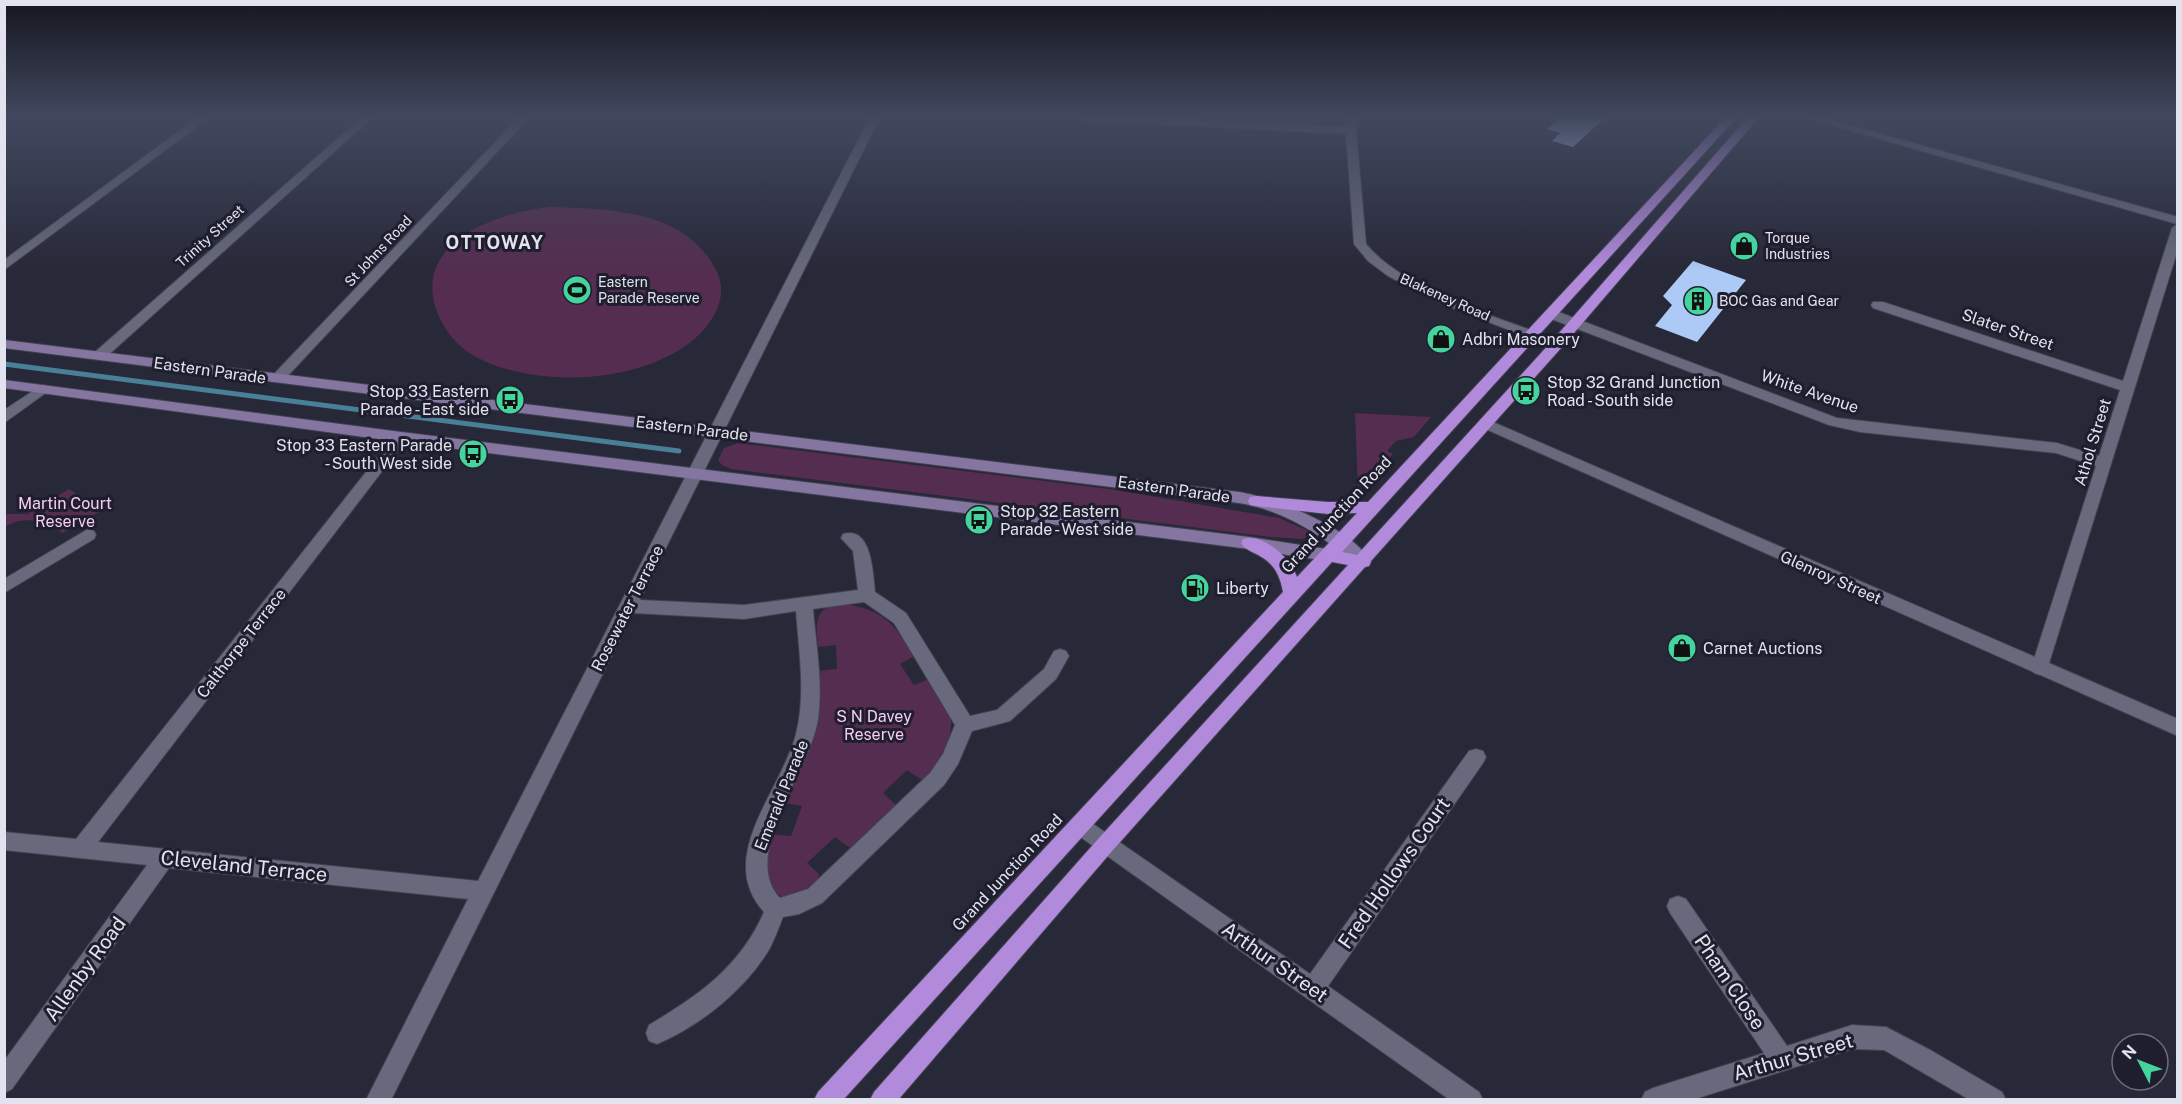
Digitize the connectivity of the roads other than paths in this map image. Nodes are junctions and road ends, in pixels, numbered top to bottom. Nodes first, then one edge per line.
1 (136, 169) edge
2 (310, 169) edge
3 (476, 169) edge
4 (849, 169) edge
5 (1355, 169) edge
6 (1684, 169) edge
7 (1710, 169) edge
8 (1993, 169) edge
9 (1645, 211) junction
10 (1667, 218) junction
11 (2178, 220) edge
12 (2178, 228) edge
13 (4, 266) edge
14 (1878, 304) dead end
15 (1551, 314) junction
16 (1576, 322) junction
17 (1532, 334) junction
18 (4, 344) edge
19 (1557, 344) junction
20 (99, 355) junction
21 (277, 379) junction
22 (4, 384) edge
23 (2127, 388) junction
24 (42, 389) junction
25 (4, 418) edge
26 (1486, 424) junction
27 (716, 431) junction
28 (402, 437) junction
29 (2104, 463) junction
30 (695, 473) junction
31 (1256, 501) junction
32 (1371, 507) junction
33 (88, 535) dead end
34 (849, 538) dead end
35 (1340, 540) junction
36 (1249, 543) junction
37 (1327, 555) junction
38 (1363, 562) junction
39 (4, 588) edge
40 (1292, 593) junction
41 (867, 596) junction
42 (804, 602) junction
43 (628, 606) junction
44 (1060, 656) dead end
45 (2040, 668) junction
46 (965, 725) junction
47 (2178, 728) edge
48 (1476, 757) dead end
49 (1079, 825) junction
50 (4, 841) edge
51 (1106, 844) junction
52 (81, 848) junction
53 (165, 857) junction
54 (484, 891) junction
55 (1678, 906) dead end
56 (776, 909) junction
57 (1313, 988) junction
58 (657, 1033) dead end
59 (1782, 1059) junction
60 (4, 1081) edge
61 (378, 1100) edge
62 (826, 1100) edge
63 (882, 1100) edge
64 (1471, 1100) edge
65 (1653, 1100) edge
66 (1994, 1100) edge

1 - 13 street
2 - 20 street, Trinity Street
3 - 21 street, St Johns Road
4 - 27 street, Rosewater Terrace
5 - 17 street, Blakeney Road
6 - 9 highway, Grand Junction Road
7 - 10 highway
8 - 11 street
9 - 10 highway
9 - 15 highway, Grand Junction Road
10 - 16 highway
12 - 23 street, Athol Street
14 - 23 street, Slater Street
15 - 16 street, White Avenue
15 - 17 highway, Grand Junction Road
16 - 19 highway
16 - 29 street, White Avenue
17 - 19 street, Blakeney Road
17 - 32 highway, Grand Junction Road
18 - 20 main road, Eastern Parade
19 - 26 highway
20 - 21 main road, Eastern Parade
21 - 27 main road, Eastern Parade
22 - 24 main road
23 - 29 street, Athol Street
24 - 25 street
24 - 28 main road
26 - 38 highway
26 - 45 street, Glenroy Street
27 - 30 street, Rosewater Terrace
27 - 31 main road, Eastern Parade
28 - 30 main road
28 - 52 street, Calthorpe Terrace
29 - 45 street, Athol Street
30 - 36 main road
30 - 43 street, Rosewater Terrace
31 - 32 highway
31 - 35 main road, Eastern Parade
32 - 35 highway, Grand Junction Road
33 - 39 street
34 - 41 street
35 - 37 highway, Grand Junction Road
35 - 38 main road, Eastern Parade
36 - 37 main road
36 - 40 highway
37 - 38 highway
37 - 40 highway, Grand Junction Road
38 - 51 highway
40 - 49 highway, Grand Junction Road
41 - 42 street
41 - 46 street
42 - 43 street
42 - 56 street, Emerald Parade
43 - 54 street, Rosewater Terrace
44 - 46 street
45 - 47 street, Glenroy Street
46 - 56 street
48 - 57 street, Fred Hollows Court
49 - 51 street, Arthur Street
49 - 62 highway, Grand Junction Road
50 - 52 street, Cleveland Terrace
51 - 57 street, Arthur Street
51 - 63 highway
52 - 53 street, Cleveland Terrace
53 - 54 street, Cleveland Terrace
53 - 60 street, Allenby Road
54 - 61 street, Rosewater Terrace
55 - 59 street, Pham Close
56 - 58 street
57 - 64 street, Arthur Street
59 - 65 street, Arthur Street
59 - 66 street, Arthur Street

